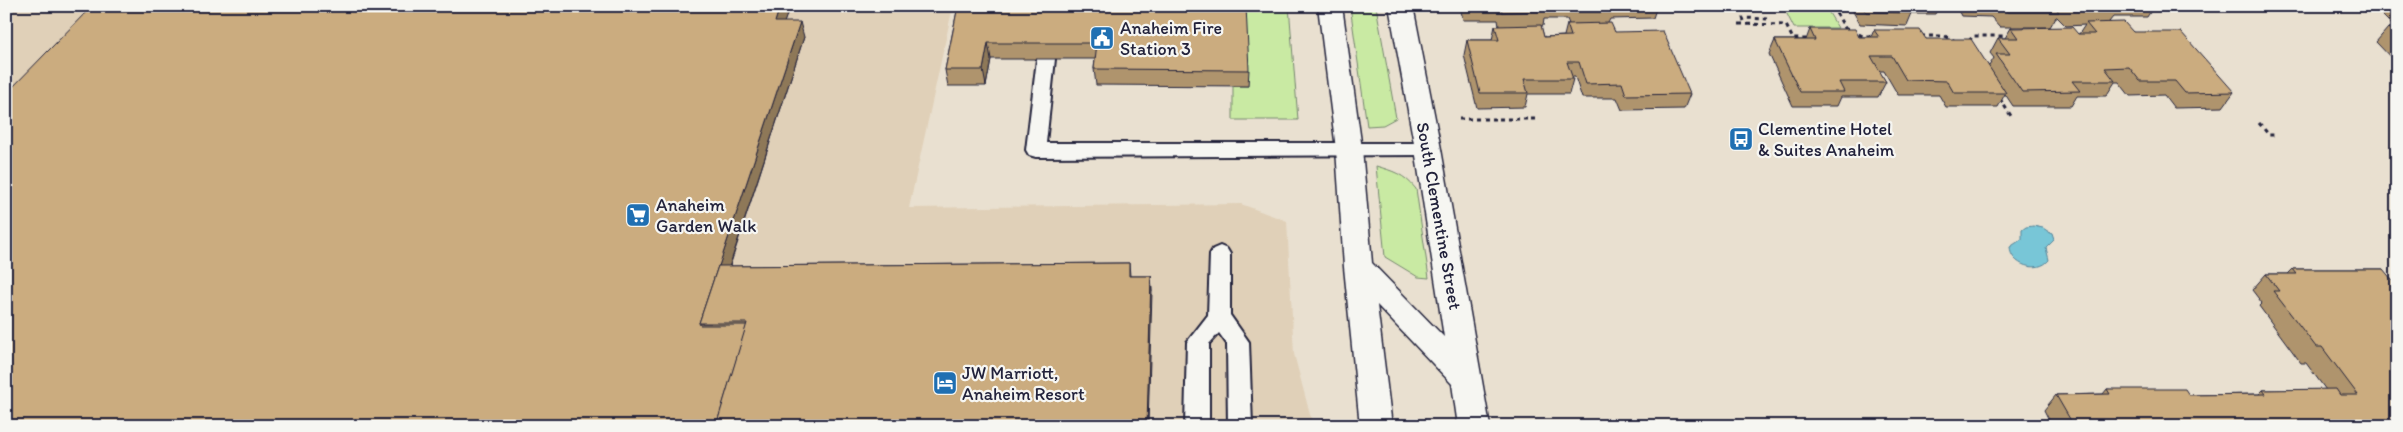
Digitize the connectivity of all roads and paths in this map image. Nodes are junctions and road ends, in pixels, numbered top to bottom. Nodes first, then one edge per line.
1 (1330, 6) edge
2 (1401, 6) edge
3 (1832, 6) edge
4 (1767, 19) dead end
5 (1744, 21) dead end
6 (1739, 24) dead end
7 (1881, 36) edge
8 (1917, 36) edge
9 (2013, 36) edge
10 (1816, 39) edge
11 (1958, 42) edge
12 (1965, 45) edge
13 (1046, 59) edge
14 (1996, 92) edge
15 (2012, 116) dead end
16 (1456, 119) dead end
17 (1538, 119) dead end
18 (2259, 123) dead end
19 (2274, 135) dead end
20 (1349, 150) junction
21 (1428, 150) junction
22 (1220, 254) dead end
23 (1358, 267) junction
24 (1219, 317) junction
25 (1466, 379) junction
26 (1197, 426) edge
27 (1240, 426) edge
28 (1376, 426) edge
29 (1474, 426) edge

1 - 20 street
2 - 21 street, South Clementine Street
3 - 7 path
4 - 5 path
6 - 10 path
8 - 11 path
9 - 12 path
13 - 20 lane
14 - 15 path
16 - 17 path
18 - 19 path
20 - 21 lane
20 - 23 street
21 - 25 street, South Clementine Street
22 - 24 lane
23 - 25 street
23 - 28 street
24 - 26 lane
24 - 27 lane
25 - 29 street, South Clementine Street

